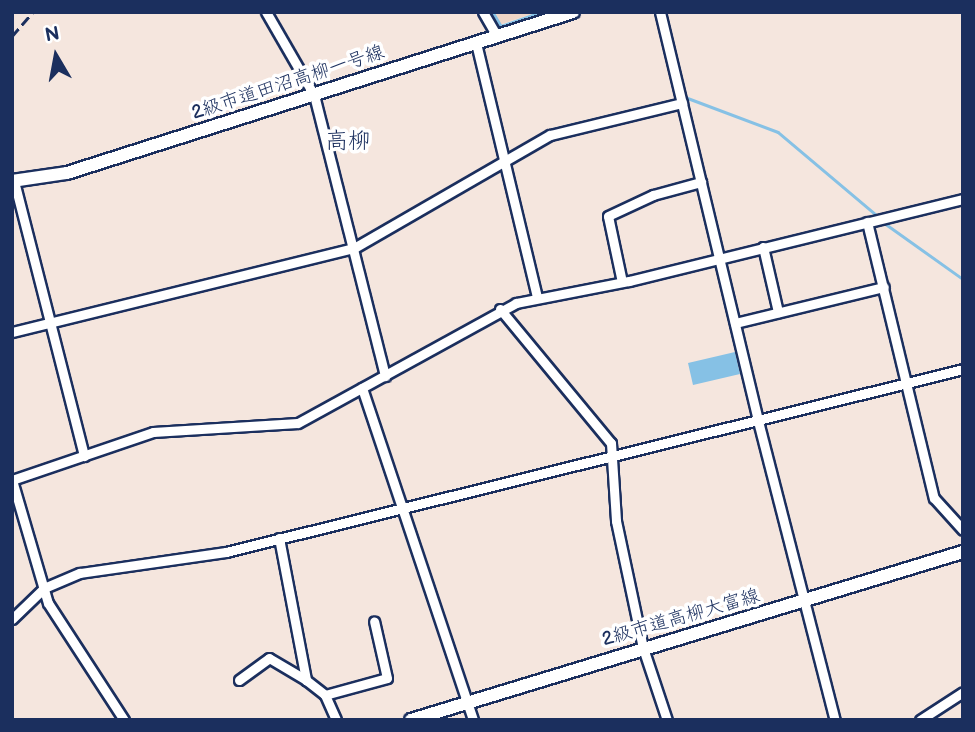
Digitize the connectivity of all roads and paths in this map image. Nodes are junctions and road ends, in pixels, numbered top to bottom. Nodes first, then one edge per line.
1 (266, 12) edge
2 (483, 12) edge
3 (573, 12) edge
4 (660, 12) edge
5 (497, 36) junction
6 (476, 43) junction
7 (314, 94) junction
8 (682, 103) junction
9 (504, 162) junction
10 (13, 181) edge
11 (701, 182) junction
12 (963, 199) edge
13 (867, 222) junction
14 (762, 247) junction
15 (354, 248) junction
16 (719, 257) junction
17 (622, 282) junction
18 (884, 286) junction
19 (537, 297) junction
20 (500, 309) junction
21 (778, 312) junction
22 (52, 322) junction
23 (734, 323) junction
24 (12, 332) edge
25 (963, 369) edge
26 (385, 376) junction
27 (908, 382) junction
28 (362, 388) junction
29 (758, 421) junction
30 (84, 456) junction
31 (611, 458) junction
32 (12, 480) edge
33 (401, 509) junction
34 (963, 530) edge
35 (279, 538) junction
36 (963, 552) edge
37 (44, 588) junction
38 (803, 602) junction
39 (12, 619) edge
40 (374, 621) dead end
41 (643, 648) junction
42 (239, 680) dead end
43 (306, 680) junction
44 (963, 692) edge
45 (325, 695) junction
46 (467, 702) junction
47 (124, 720) edge
48 (336, 720) edge
49 (411, 720) edge
50 (473, 720) edge
51 (667, 720) edge
52 (835, 720) edge
53 (920, 720) edge

1 - 7 street
2 - 5 street
3 - 5 street, 2級市道田沼高柳一号線
4 - 8 street
5 - 6 street, 2級市道田沼高柳一号線
6 - 7 street, 2級市道田沼高柳一号線
6 - 9 street
7 - 10 street, 2級市道田沼高柳一号線
7 - 15 street
8 - 9 street
8 - 11 street
9 - 15 street
9 - 19 street
10 - 22 street
11 - 16 street
11 - 17 street
12 - 13 street
13 - 14 street
13 - 18 street
14 - 16 street
14 - 21 street
15 - 22 street
15 - 26 street
16 - 17 street
16 - 23 street
17 - 19 street
18 - 21 street
18 - 27 street
19 - 20 street
20 - 26 street
20 - 31 street
21 - 23 street
22 - 24 street
22 - 30 street
23 - 29 street
25 - 27 street
26 - 28 street
27 - 29 street
27 - 34 street
28 - 30 street
28 - 33 street
29 - 31 street
29 - 38 street
30 - 32 street
31 - 33 street
31 - 41 street
32 - 37 street
33 - 35 street
33 - 46 street
35 - 37 street
35 - 43 street
36 - 38 street, 2級市道高柳大富線
37 - 39 street
37 - 47 street
38 - 41 street, 2級市道高柳大富線
38 - 52 street
40 - 45 street
41 - 46 street, 2級市道高柳大富線
41 - 51 street
42 - 43 street
43 - 45 street
44 - 53 street
45 - 48 street
46 - 49 street, 2級市道高柳大富線
46 - 50 street

